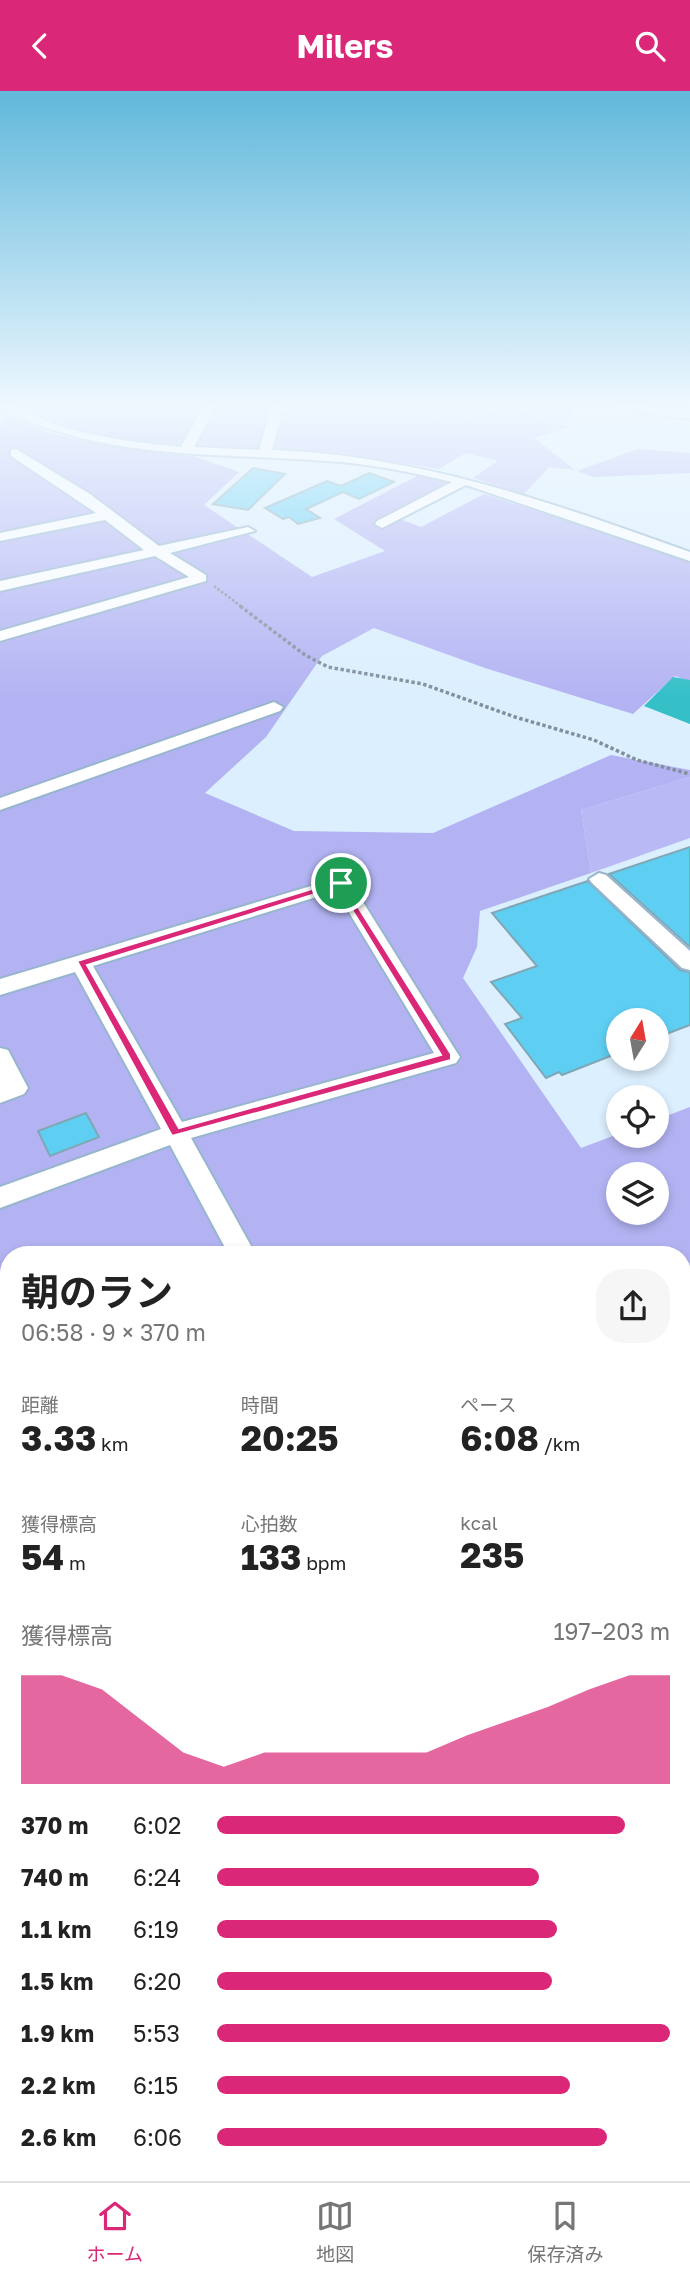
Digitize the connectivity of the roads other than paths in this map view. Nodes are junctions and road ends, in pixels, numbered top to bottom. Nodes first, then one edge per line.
1 (90, 503) edge
2 (423, 503) edge
3 (524, 503) edge
4 (107, 515) junction
5 (382, 524) dead end
6 (248, 531) dead end
7 (0, 537) edge
8 (158, 552) junction
9 (690, 557) edge
10 (0, 586) edge
11 (0, 636) edge
12 (274, 707) dead end
13 (0, 804) edge
14 (599, 879) dead end
15 (81, 963) junction
16 (690, 963) edge
17 (0, 987) edge
18 (0, 1056) edge
19 (0, 1094) edge
20 (176, 1133) junction
21 (0, 1198) edge
22 (238, 1246) edge

1 - 4 street
2 - 5 street
3 - 9 street
4 - 7 street
4 - 8 street
6 - 8 street
8 - 10 street
8 - 11 street
12 - 13 street
14 - 16 street
15 - 17 street
15 - 20 street
15 - 20 street
18 - 19 street
20 - 21 street
20 - 22 street

